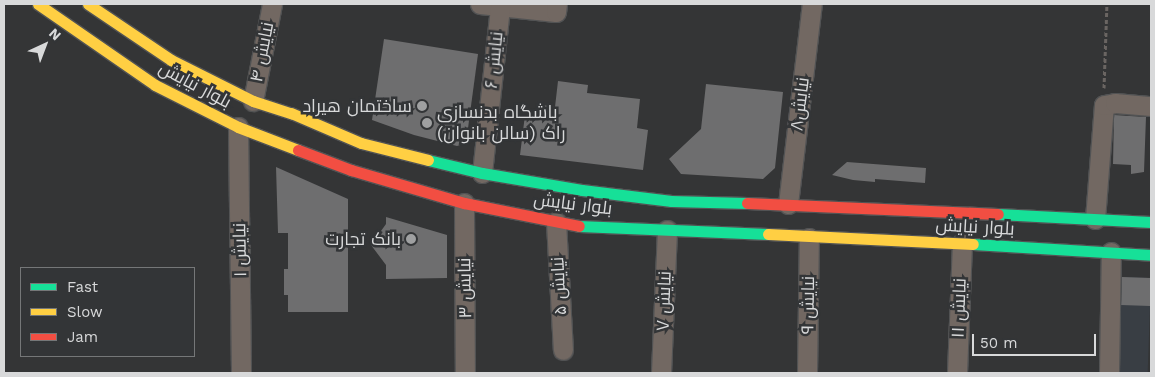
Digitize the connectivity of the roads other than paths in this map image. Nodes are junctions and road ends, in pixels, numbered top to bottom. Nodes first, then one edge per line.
1 (38, 4) edge
2 (88, 4) edge
3 (272, 4) edge
4 (480, 4) edge
5 (557, 4) edge
6 (812, 4) edge
7 (500, 6) junction
8 (105, 10) edge
9 (253, 101) junction
10 (1151, 106) edge
11 (238, 127) junction
12 (482, 173) junction
13 (464, 203) junction
14 (788, 204) junction
15 (1095, 219) junction
16 (556, 222) junction
17 (1151, 222) edge
18 (667, 230) junction
19 (809, 238) junction
20 (962, 243) junction
21 (1111, 252) junction
22 (1151, 254) edge
23 (563, 350) dead end
24 (241, 373) edge
25 (465, 373) edge
26 (661, 373) edge
27 (807, 373) edge
28 (957, 373) edge
29 (1109, 373) edge

1 - 11 main road, بلوار نیایش
2 - 8 main road, بلوار نیایش
3 - 9 street, نیایش ۴
4 - 7 street
5 - 7 street
6 - 14 street, نیایش۸
7 - 12 street, نیایش ۶
8 - 9 main road, بلوار نیایش
9 - 12 main road, بلوار نیایش
10 - 15 street
11 - 13 main road, بلوار نیایش
11 - 24 street, نیایش ۱
12 - 14 main road, بلوار نیایش
13 - 16 main road, بلوار نیایش
13 - 25 street, نیایش ۳
14 - 15 main road, بلوار نیایش
15 - 17 main road, بلوار نیایش
16 - 18 main road, بلوار نیایش
16 - 23 street, نیایش ۵
18 - 19 main road, بلوار نیایش
18 - 26 street, نیایش ۷
19 - 20 main road, بلوار نیایش
19 - 27 street, نیایش ۹
20 - 21 main road, بلوار نیایش
20 - 28 street, نیایش ۱۱
21 - 22 main road, بلوار نیایش
21 - 29 street

